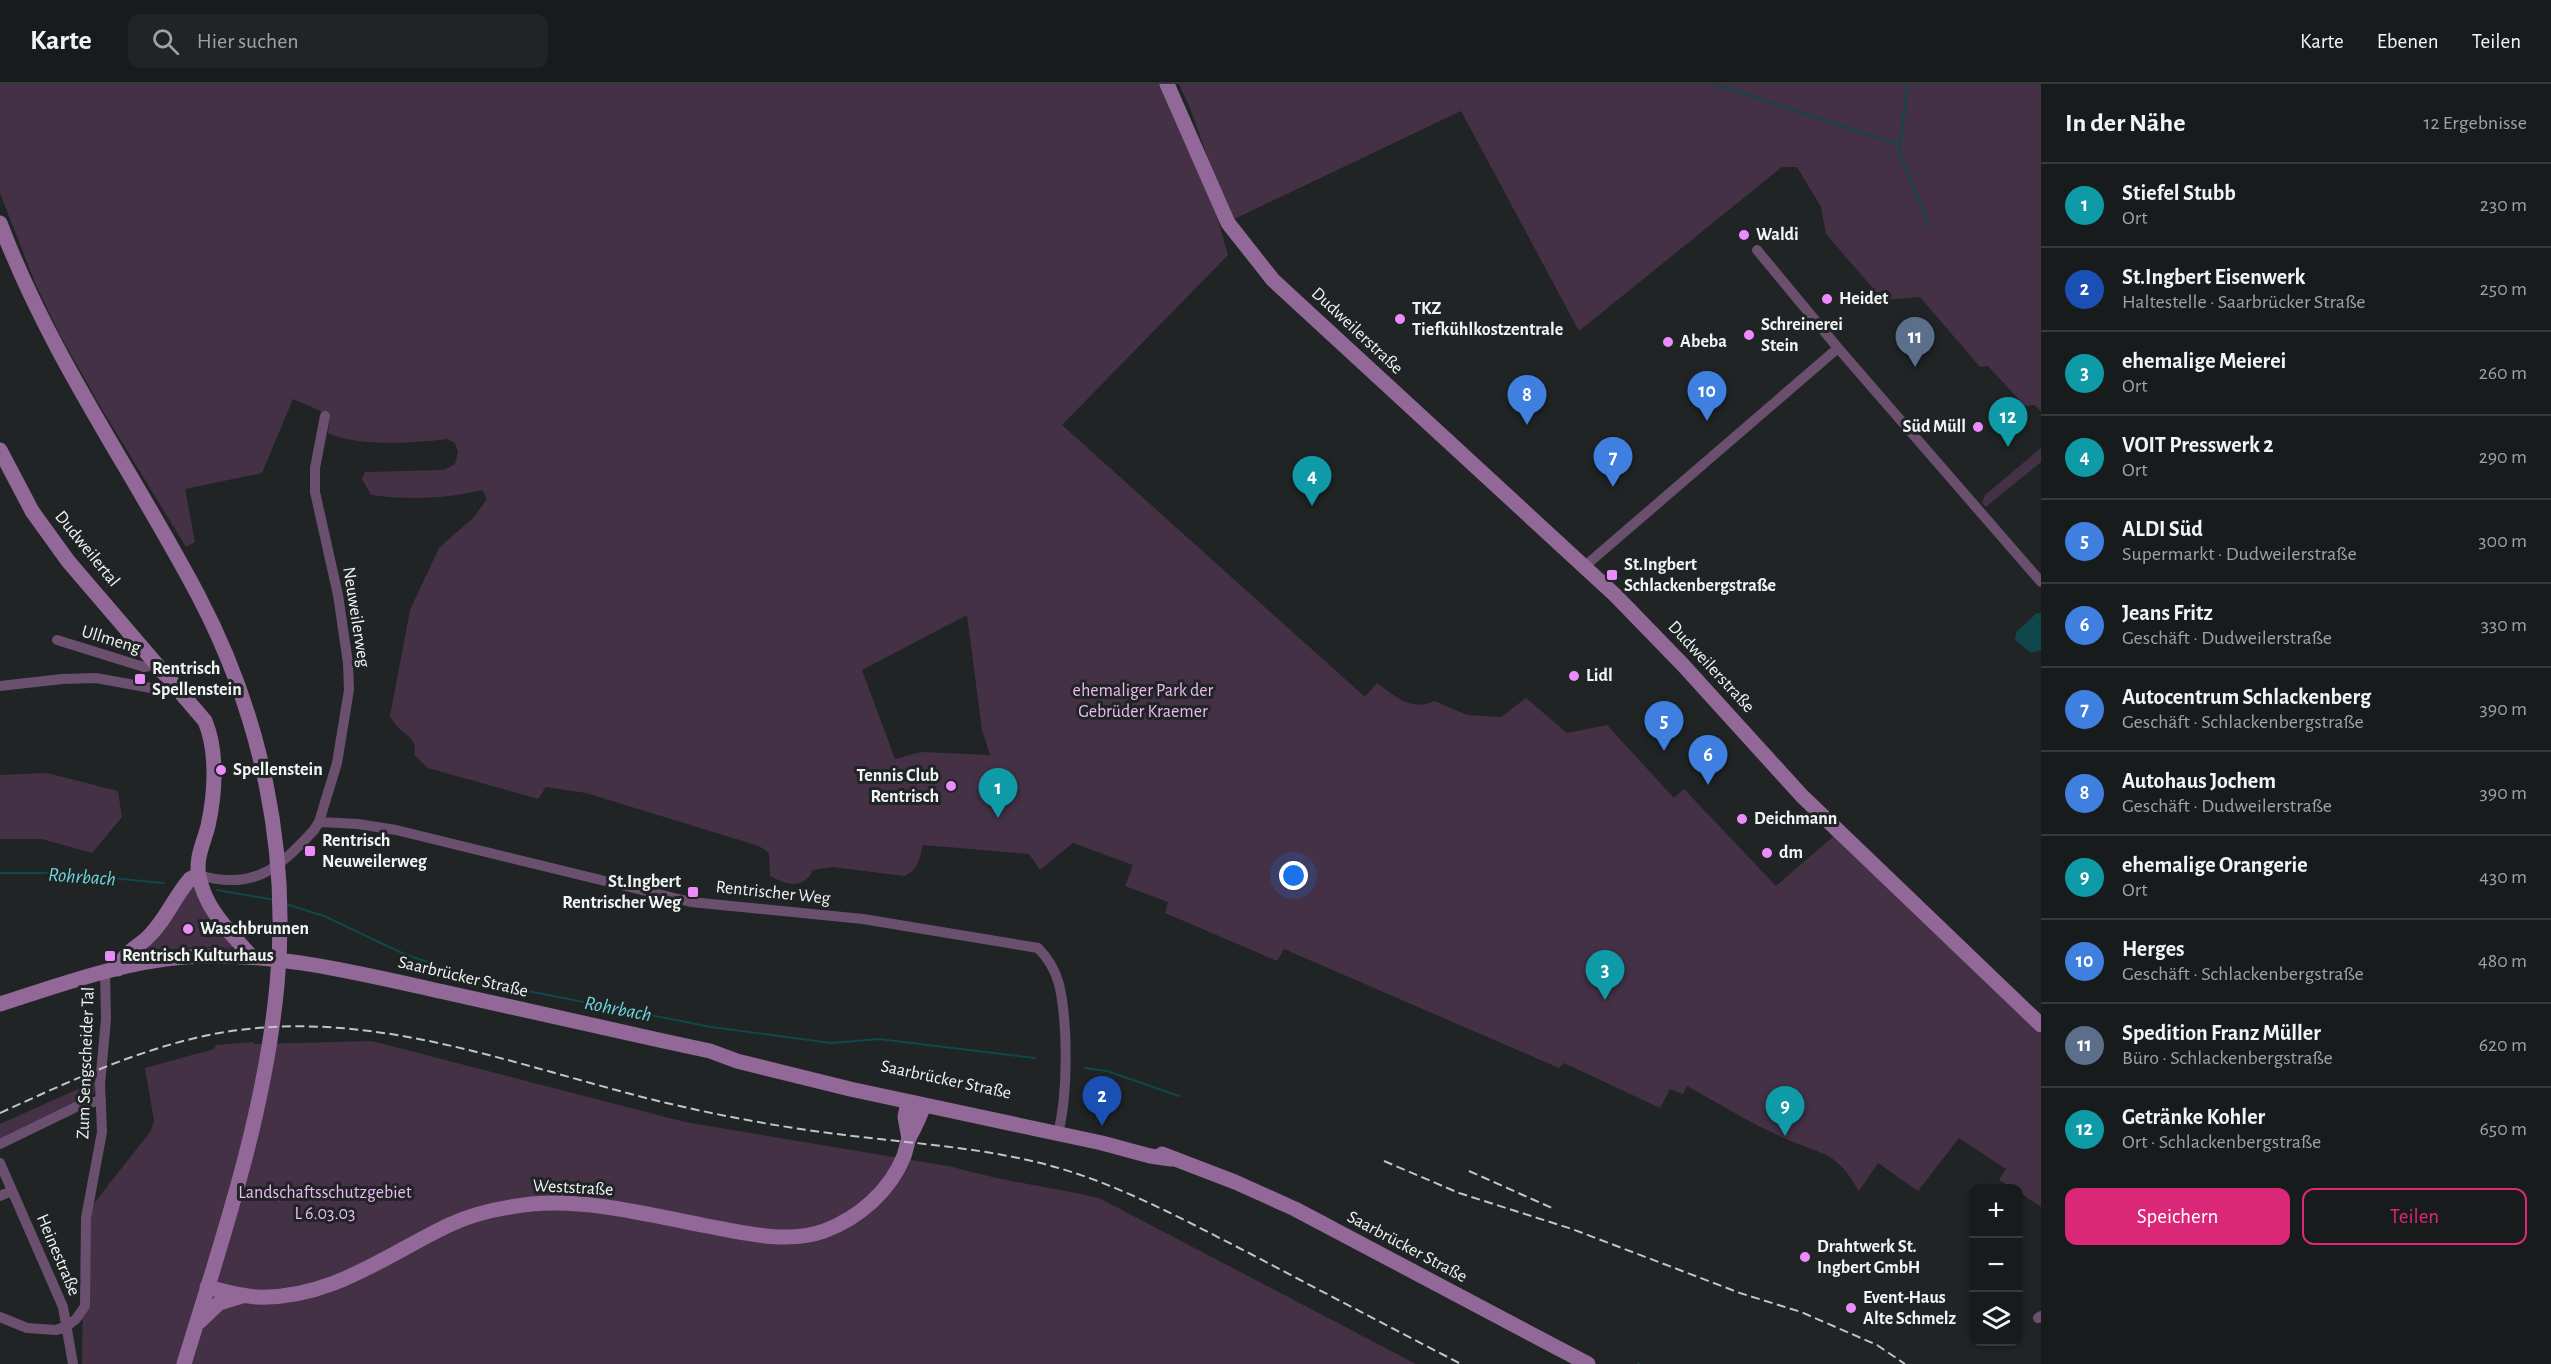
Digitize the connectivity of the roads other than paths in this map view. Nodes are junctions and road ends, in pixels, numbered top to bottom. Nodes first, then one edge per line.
1 (1167, 84) edge
2 (0, 223) edge
3 (1757, 250) dead end
4 (1838, 348) junction
5 (325, 417) dead end
6 (0, 450) edge
7 (1585, 567) junction
8 (2041, 582) edge
9 (57, 640) dead end
10 (156, 665) junction
11 (172, 684) junction
12 (0, 686) edge
13 (319, 822) junction
14 (198, 875) junction
15 (251, 956) junction
16 (111, 970) junction
17 (0, 1004) edge
18 (2041, 1025) edge
19 (101, 1100) junction
20 (916, 1100) junction
21 (1059, 1129) junction
22 (0, 1144) edge
23 (0, 1163) edge
24 (12, 1191) junction
25 (0, 1196) edge
26 (207, 1287) junction
27 (245, 1296) junction
28 (0, 1317) edge
29 (67, 1326) junction
30 (195, 1328) junction
31 (73, 1364) edge
32 (184, 1364) edge
33 (1588, 1364) edge

1 - 7 main road, Dudweilerstraße
2 - 26 main road
3 - 4 street
4 - 7 street
4 - 8 street
5 - 13 street, Neuweilerweg
6 - 10 main road, Dudweilertal
7 - 18 main road, Dudweilerstraße
9 - 10 street, Ullmeng
10 - 11 main road, Dudweilertal
11 - 12 street
11 - 14 main road, Dudweilertal
13 - 14 street, Neuweilerweg
13 - 21 street, Rentrischer Weg
14 - 15 main road
14 - 16 main road
15 - 16 main road, Saarbrücker Straße
15 - 20 main road, Saarbrücker Straße
16 - 17 main road, Saarbrücker Straße
16 - 19 street, Zum Sengscheider Tal
19 - 22 street
19 - 29 street, Zum Sengscheider Tal
20 - 21 main road, Saarbrücker Straße
20 - 27 main road, Weststraße
21 - 33 main road, Saarbrücker Straße
23 - 24 street, Heinestraße
24 - 25 street
24 - 29 street, Heinestraße
26 - 27 main road, Weststraße
26 - 30 main road
27 - 30 main road
28 - 29 street
29 - 31 street, Heinestraße
30 - 32 main road

